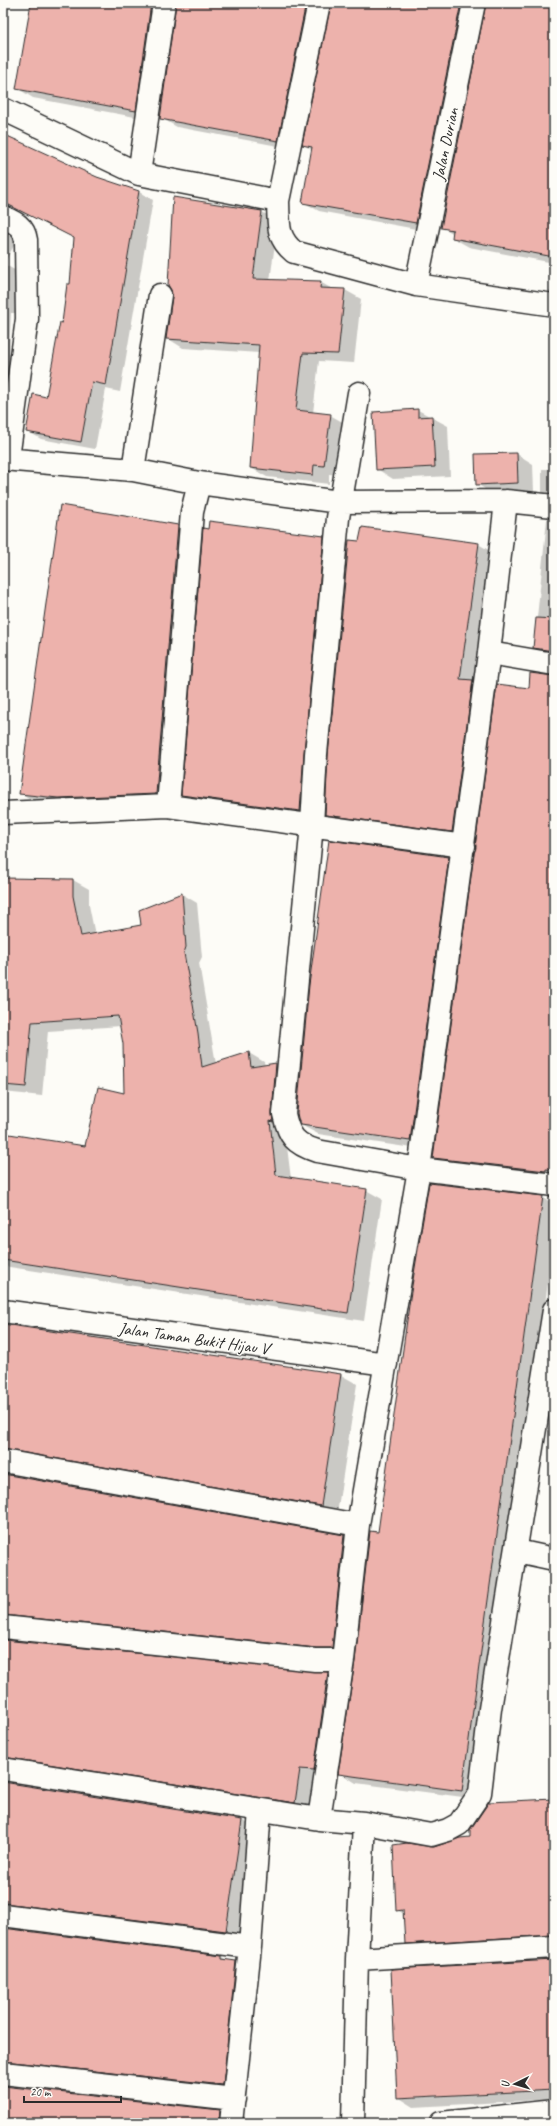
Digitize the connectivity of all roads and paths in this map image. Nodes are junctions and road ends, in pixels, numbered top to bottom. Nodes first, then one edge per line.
1 (164, 3) edge
2 (319, 3) edge
3 (474, 3) edge
4 (3, 109) edge
5 (139, 174) junction
6 (278, 201) junction
7 (3, 216) edge
8 (416, 285) junction
9 (160, 295) dead end
10 (554, 305) edge
11 (360, 393) dead end
12 (6, 458) edge
13 (133, 470) junction
14 (199, 483) junction
15 (506, 500) junction
16 (339, 502) junction
17 (554, 506) edge
18 (489, 653) junction
19 (554, 664) edge
20 (168, 806) junction
21 (3, 812) edge
22 (312, 825) junction
23 (464, 846) junction
24 (419, 1169) junction
25 (554, 1185) edge
26 (554, 1310) edge
27 (3, 1311) edge
28 (386, 1364) junction
29 (3, 1461) edge
30 (358, 1525) junction
31 (517, 1551) junction
32 (554, 1559) edge
33 (3, 1627) edge
34 (343, 1660) junction
35 (3, 1769) edge
36 (260, 1810) junction
37 (319, 1819) junction
38 (364, 1823) junction
39 (3, 1916) edge
40 (250, 1947) junction
41 (554, 1947) edge
42 (357, 1959) junction
43 (3, 2073) edge
44 (234, 2099) junction
45 (554, 2111) edge
46 (231, 2123) edge
47 (353, 2123) edge
48 (441, 2123) edge

1 - 5 street
2 - 6 street
3 - 8 street, Jalan Durian
4 - 5 street
5 - 6 street
6 - 8 street
7 - 12 street
8 - 10 street
9 - 13 street
11 - 16 street
12 - 13 street
13 - 14 street
14 - 16 street
14 - 20 street
15 - 16 street
15 - 17 street
15 - 18 street
16 - 22 street
18 - 19 street
18 - 23 street
20 - 21 street
20 - 22 street
22 - 23 street
22 - 24 street
23 - 24 street
24 - 25 street
24 - 28 street
26 - 31 street
27 - 28 street, Jalan Taman Bukit Hijau V
28 - 30 street
29 - 30 street
30 - 34 street
31 - 32 street
31 - 38 street
33 - 34 street
34 - 37 street
35 - 36 street
36 - 37 street
36 - 40 street
37 - 38 street
38 - 42 street
39 - 40 street
40 - 44 street
41 - 42 street
42 - 47 street
43 - 44 street
44 - 46 street
45 - 48 street

